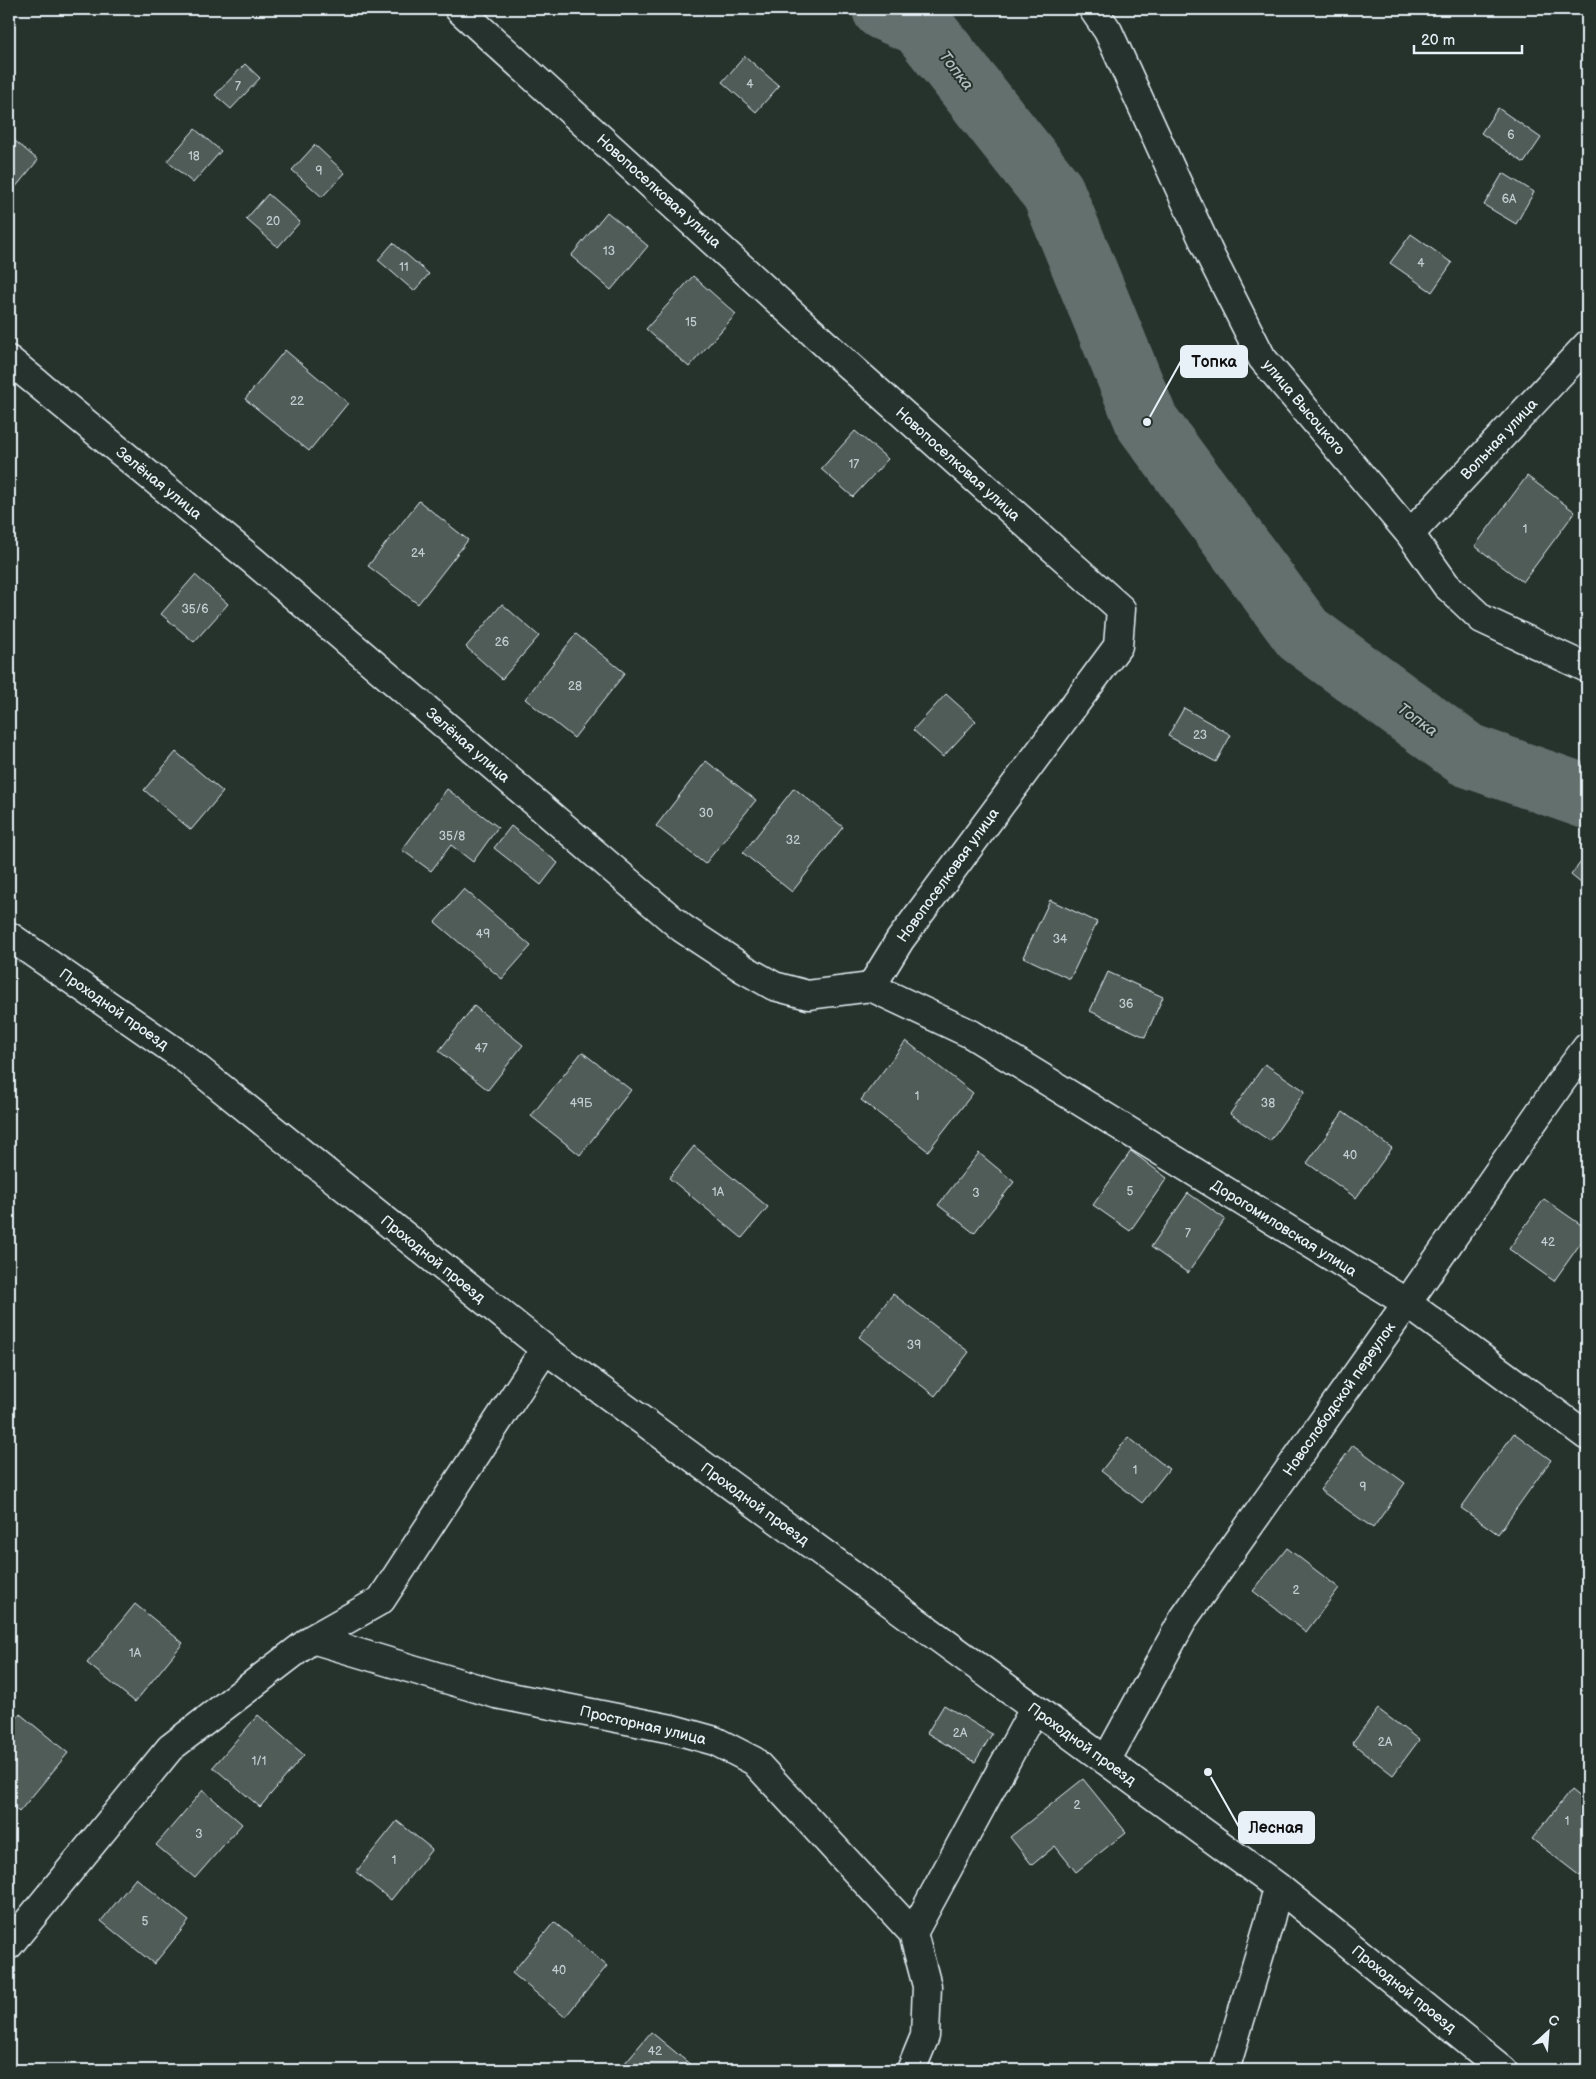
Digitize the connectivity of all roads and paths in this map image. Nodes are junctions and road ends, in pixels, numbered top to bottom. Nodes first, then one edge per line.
1 (459, 9) edge
2 (1093, 9) edge
3 (1587, 345) edge
4 (9, 360) edge
5 (1410, 534) junction
6 (1587, 668) edge
7 (9, 936) edge
8 (870, 987) junction
9 (1587, 1047) edge
10 (1407, 1303) junction
11 (545, 1349) junction
12 (1587, 1436) edge
13 (312, 1638) junction
14 (1034, 1709) junction
15 (1106, 1761) junction
16 (1278, 1887) junction
17 (913, 1933) junction
18 (9, 1945) edge
19 (912, 2070) edge
20 (1225, 2070) edge
21 (1503, 2070) edge

1 - 8 street, Новопоселковая улица
2 - 5 street, улица Высоцкого
3 - 5 street, Вольная улица
4 - 8 street, Зелёная улица
5 - 6 street, улица Высоцкого
7 - 11 street, Проходной проезд
8 - 10 street, Дорогомиловская улица
9 - 10 street, Новослободской переулок
10 - 12 street, Дорогомиловская улица
10 - 15 street, Новослободской переулок
11 - 13 street
11 - 14 street, Проходной проезд
13 - 17 street, Просторная улица
13 - 18 street
14 - 15 street, Проходной проезд
14 - 17 street
15 - 16 street, Проходной проезд
16 - 20 street
16 - 21 street, Проходной проезд
17 - 19 street, Просторная улица

